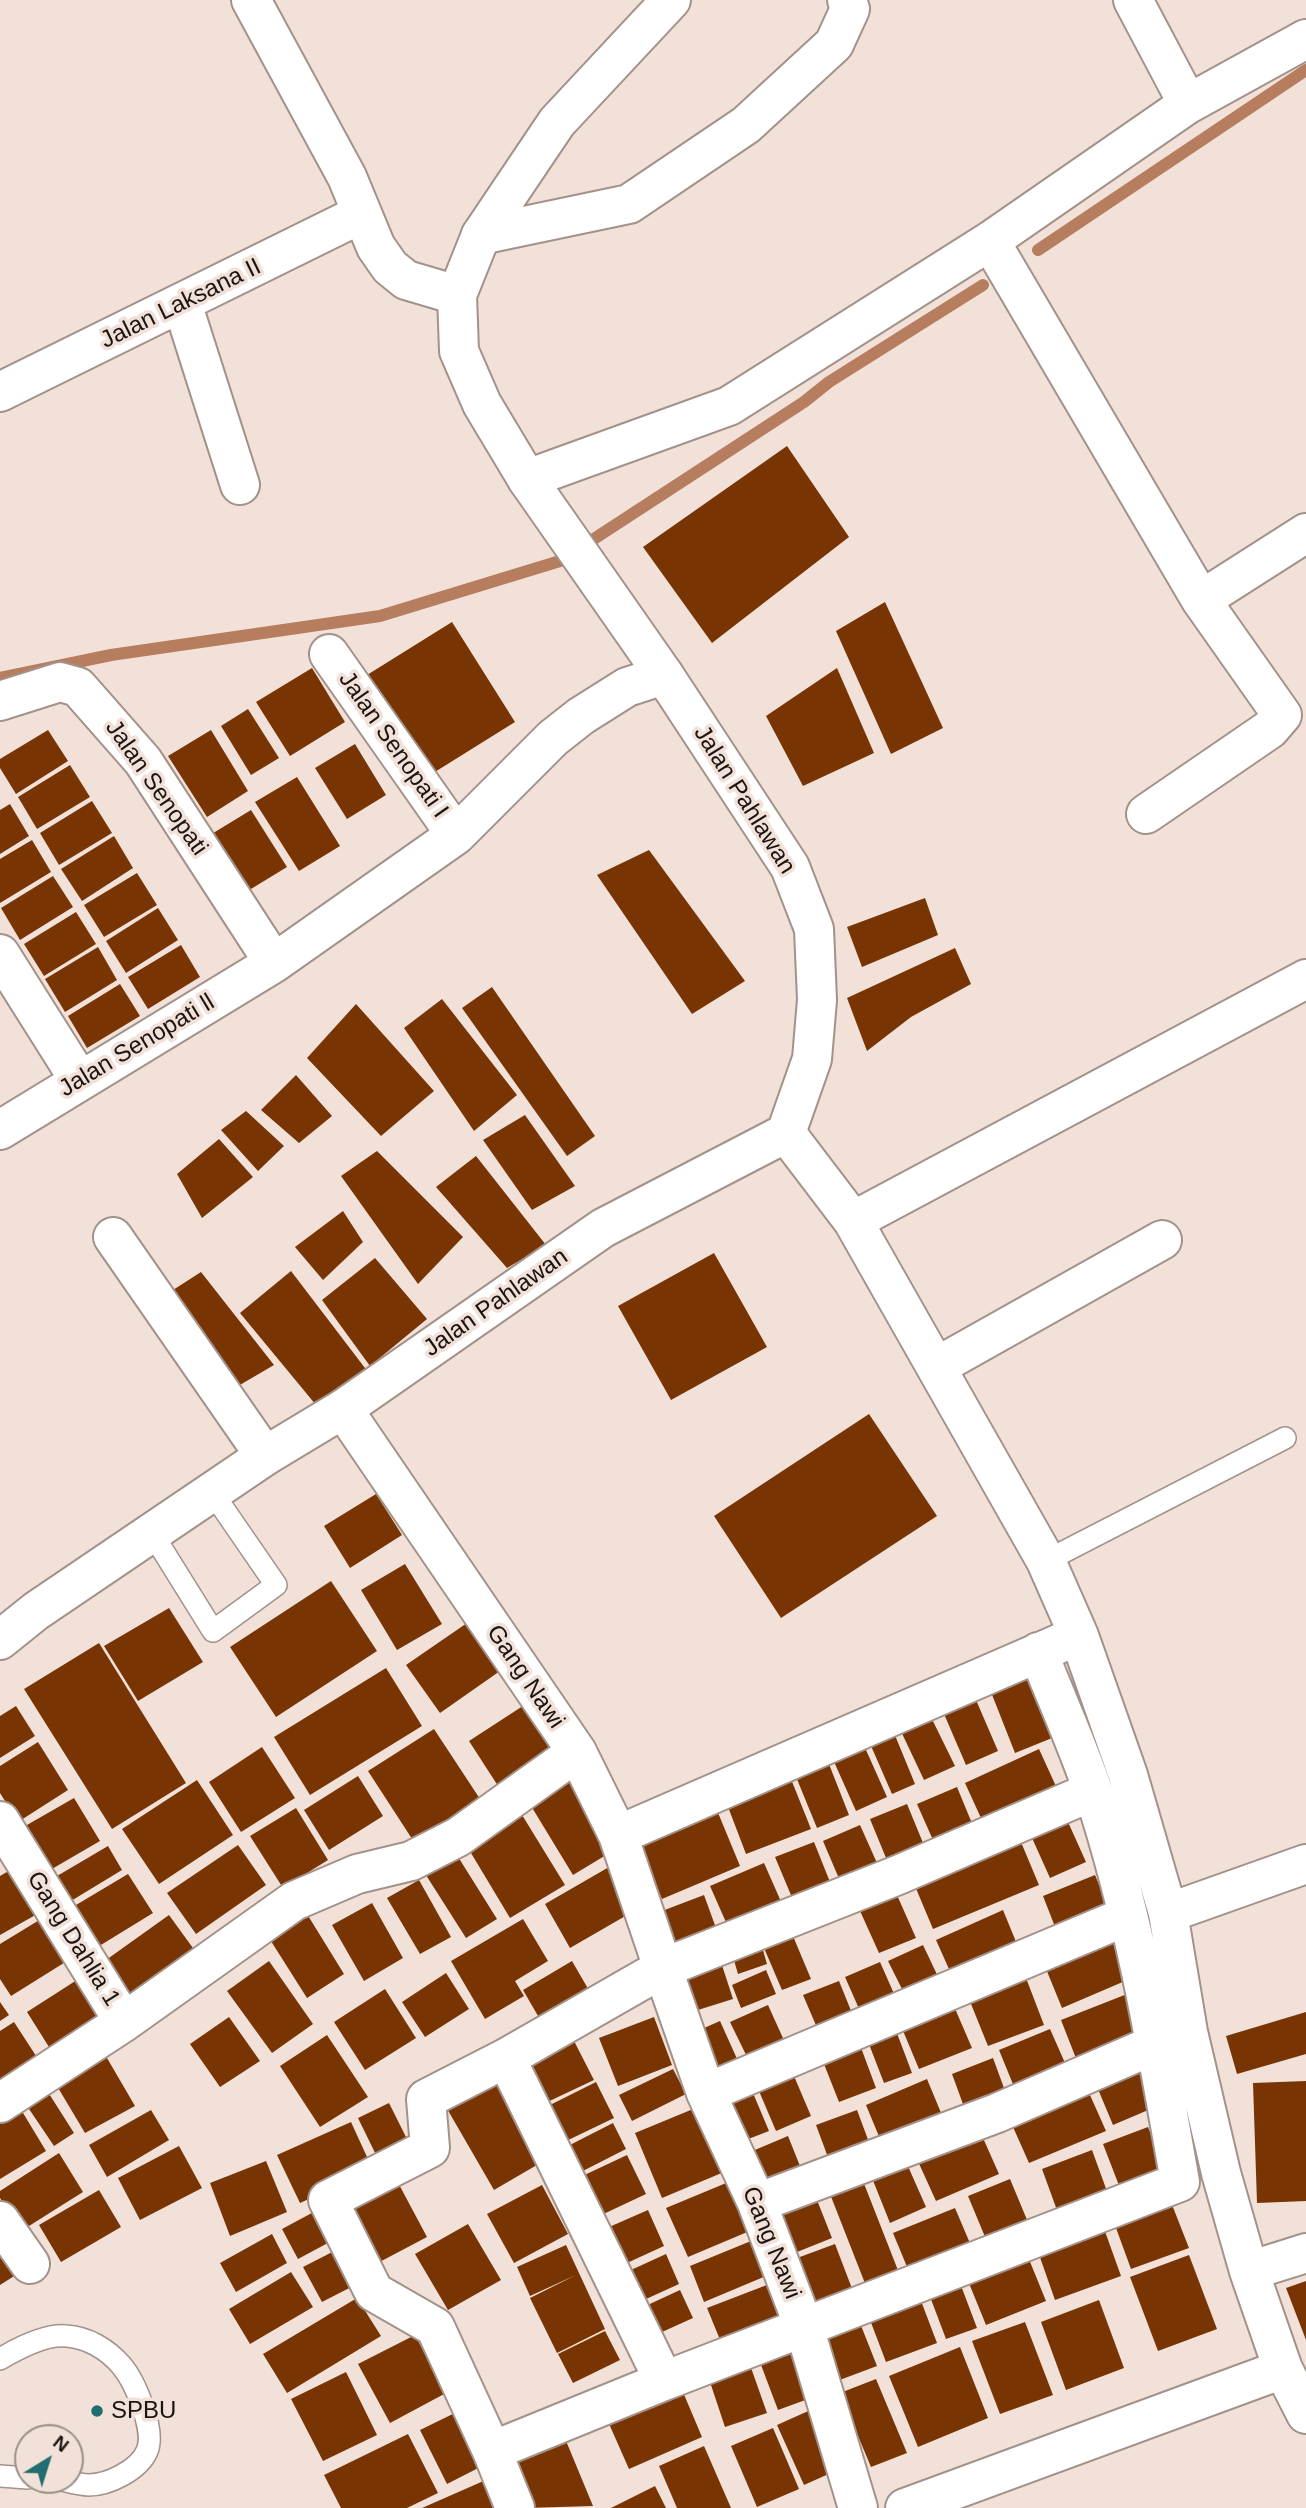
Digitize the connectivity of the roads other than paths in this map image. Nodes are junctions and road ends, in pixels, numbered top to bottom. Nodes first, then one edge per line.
1 (251, 0) edge
2 (671, 0) edge
3 (1133, 0) edge
4 (853, 3) edge
5 (1306, 39) edge
6 (1188, 104) junction
7 (361, 214) junction
8 (481, 235) junction
9 (990, 240) junction
10 (457, 295) junction
11 (182, 303) junction
12 (0, 392) edge
13 (527, 479) junction
14 (240, 485) dead end
15 (1306, 533) edge
16 (1201, 600) junction
17 (330, 654) dead end
18 (664, 675) junction
19 (0, 701) edge
20 (1146, 814) dead end
21 (456, 835) junction
22 (0, 954) edge
23 (274, 963) junction
24 (1306, 979) edge
25 (80, 1081) junction
26 (0, 1130) edge
27 (786, 1133) junction
28 (853, 1221) junction
29 (113, 1237) dead end
30 (1162, 1240) dead end
31 (936, 1367) junction
32 (342, 1409) junction
33 (1285, 1438) dead end
34 (265, 1456) junction
35 (212, 1492) junction
36 (152, 1533) junction
37 (1046, 1561) junction
38 (1079, 1636) junction
39 (0, 1640) edge
40 (1038, 1652) junction
41 (577, 1752) junction
42 (1093, 1791) junction
43 (0, 1821) edge
44 (618, 1835) junction
45 (1306, 1864) edge
46 (1167, 1913) junction
47 (1127, 1916) junction
48 (665, 1976) junction
49 (124, 2022) junction
50 (1156, 2044) junction
51 (506, 2058) junction
52 (706, 2093) junction
53 (0, 2103) edge
54 (757, 2203) junction
55 (0, 2221) edge
56 (1306, 2253) edge
57 (30, 2264) dead end
58 (1249, 2271) junction
59 (804, 2326) junction
60 (0, 2359) edge
61 (1283, 2369) junction
62 (664, 2381) junction
63 (1306, 2414) edge
64 (492, 2451) junction
65 (84, 2484) edge
66 (516, 2508) edge
67 (858, 2508) edge
68 (905, 2508) edge

1 - 7 street
2 - 8 street, Jalan Pahlawan
3 - 6 street
4 - 8 street
5 - 6 street
6 - 9 street
7 - 10 street
7 - 11 street, Jalan Laksana II
8 - 10 street, Jalan Pahlawan
9 - 13 street
9 - 16 street
10 - 13 street, Jalan Pahlawan
11 - 12 street, Jalan Laksana II
11 - 14 street
13 - 18 street, Jalan Pahlawan
15 - 16 street
16 - 20 street
17 - 21 street, Jalan Senopati I
18 - 21 street, Jalan Senopati ll
18 - 27 street, Jalan Pahlawan
19 - 23 street, Jalan Senopati
21 - 23 street, Jalan Senopati ll
22 - 25 street
23 - 25 street, Jalan Senopati ll
24 - 28 street
25 - 26 street, Jalan Senopati ll
27 - 28 street
27 - 32 street, Jalan Pahlawan
28 - 31 street
29 - 34 street
30 - 31 street
31 - 37 street
32 - 34 street, Jalan Pahlawan
32 - 41 street, Gang Nawi
33 - 37 lane
34 - 35 street, Jalan Pahlawan
35 - 36 street, Jalan Pahlawan
35 - 36 lane
36 - 39 street, Jalan Pahlawan
37 - 38 street
38 - 40 street
38 - 46 street
40 - 42 street
40 - 44 street
41 - 44 street, Gang Nawi
41 - 49 street
42 - 47 street
42 - 48 street
43 - 49 street, Gang Dahlia 1
44 - 48 street, Gang Nawi
45 - 46 street
46 - 58 street
47 - 50 street
47 - 52 street
48 - 51 street
48 - 52 street, Gang Nawi
49 - 53 street
50 - 54 street
50 - 59 street
51 - 62 street
51 - 64 street
52 - 54 street, Gang Nawi
54 - 59 street, Gang Nawi
55 - 57 street
56 - 58 street
58 - 61 street
59 - 62 street
59 - 67 street, Gang Nawi
60 - 65 lane
61 - 63 street
61 - 68 street
62 - 64 street
64 - 66 street

